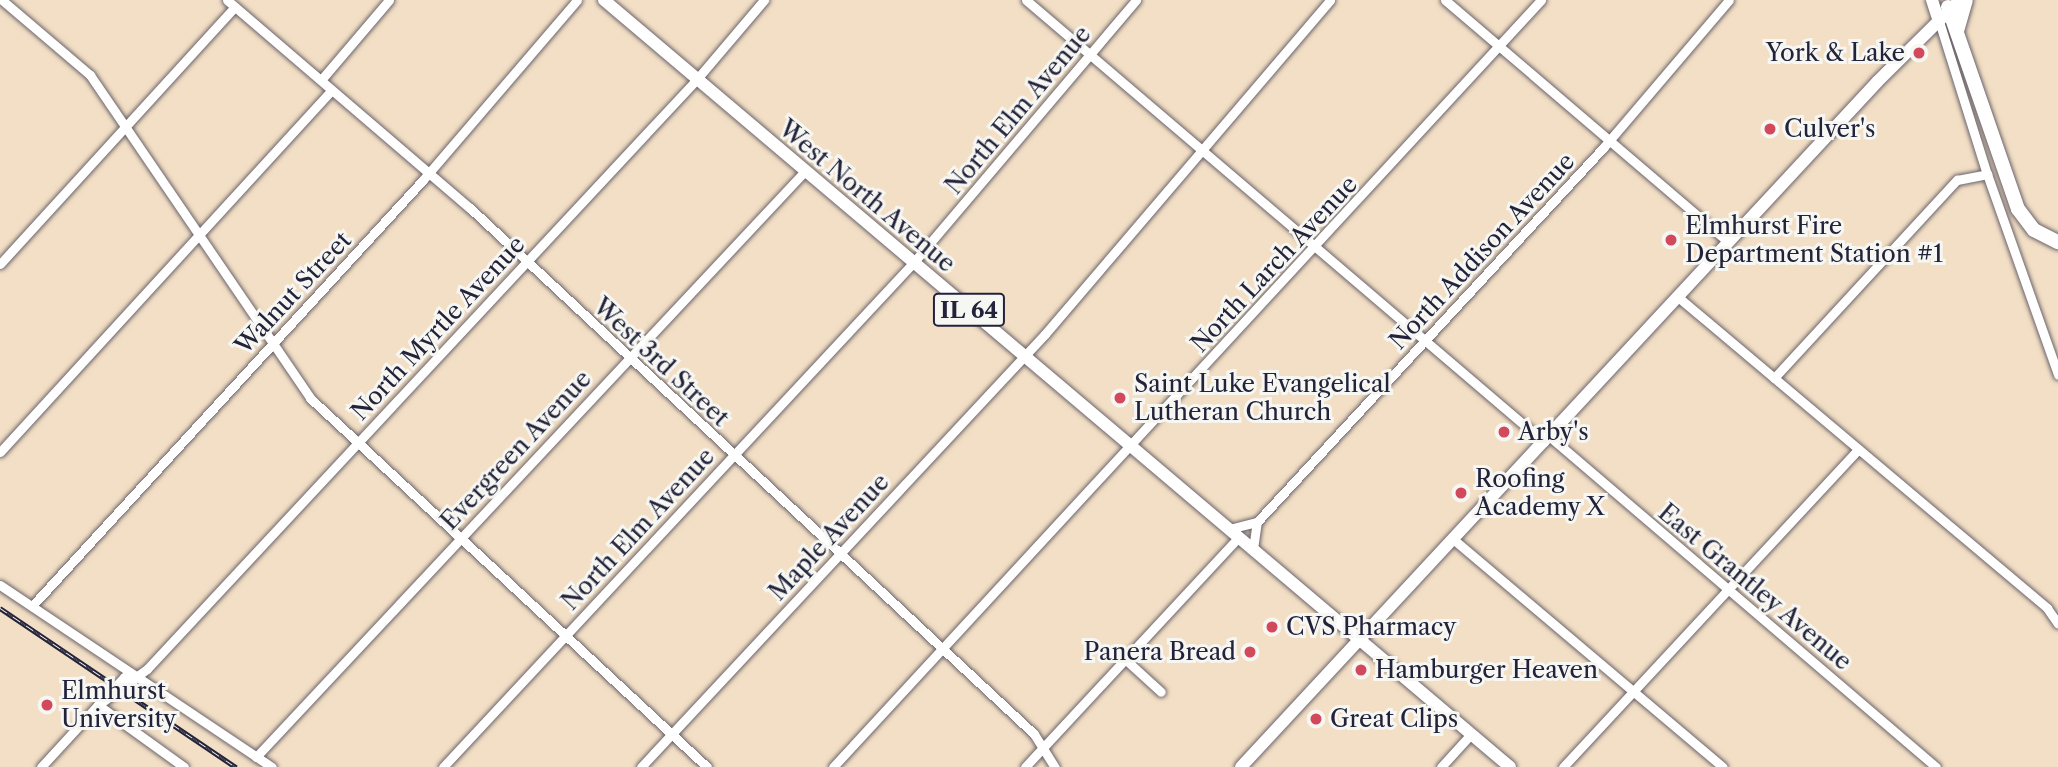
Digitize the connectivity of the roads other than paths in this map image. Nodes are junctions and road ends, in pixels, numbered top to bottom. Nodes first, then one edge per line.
1 (2, 0) edge
2 (227, 0) edge
3 (389, 0) edge
4 (577, 0) edge
5 (604, 0) edge
6 (764, 0) edge
7 (1026, 0) edge
8 (1136, 0) edge
9 (1330, 0) edge
10 (1445, 0) edge
11 (1541, 0) edge
12 (1729, 0) edge
13 (1932, 0) edge
14 (1966, 0) edge
15 (1949, 5) edge
16 (235, 7) junction
17 (1957, 33) junction
18 (1500, 47) junction
19 (1090, 54) junction
20 (697, 79) junction
21 (321, 80) junction
22 (332, 90) junction
23 (125, 127) junction
24 (1610, 140) junction
25 (1202, 150) junction
26 (805, 171) junction
27 (429, 172) junction
28 (1987, 174) junction
29 (199, 236) junction
30 (1728, 242) junction
31 (2058, 242) edge
32 (1316, 247) junction
33 (525, 262) junction
34 (913, 263) junction
35 (0, 264) edge
36 (1678, 297) junction
37 (1426, 341) junction
38 (272, 344) junction
39 (1024, 357) junction
40 (628, 358) junction
41 (2058, 375) edge
42 (1774, 378) junction
43 (1546, 439) junction
44 (358, 442) junction
45 (1131, 446) junction
46 (1859, 449) junction
47 (0, 452) edge
48 (734, 455) junction
49 (1257, 522) junction
50 (1234, 533) junction
51 (460, 538) junction
52 (1453, 539) junction
53 (1253, 549) junction
54 (839, 554) junction
55 (0, 585) edge
56 (1728, 590) junction
57 (32, 606) junction
58 (2058, 624) edge
59 (565, 635) junction
60 (1360, 640) junction
61 (942, 649) junction
62 (1126, 660) junction
63 (135, 676) junction
64 (1634, 691) junction
65 (1161, 692) dead end
66 (98, 705) junction
67 (672, 734) junction
68 (1471, 734) junction
69 (1042, 749) junction
70 (256, 757) junction
71 (41, 767) edge
72 (184, 767) edge
73 (272, 767) edge
74 (443, 767) edge
75 (641, 767) edge
76 (708, 767) edge
77 (833, 767) edge
78 (1025, 767) edge
79 (1055, 767) edge
80 (1241, 767) edge
81 (1441, 767) edge
82 (1510, 767) edge
83 (1563, 767) edge
84 (1723, 767) edge
85 (1936, 767) edge

1 - 23 street
2 - 16 street, West 3rd Street
3 - 21 street
4 - 27 street, Walnut Street
5 - 20 main road, West North Avenue / IL 64
6 - 20 street, North Myrtle Avenue
7 - 19 street, East Grantley Avenue
8 - 19 street, North Elm Avenue
9 - 25 street, Maple Avenue
10 - 18 street
11 - 18 street, North Larch Avenue
12 - 24 street, North Addison Avenue
13 - 15 main road
14 - 17 highway
15 - 17 highway
15 - 28 street
15 - 30 main road
16 - 21 street, West 3rd Street
16 - 23 street
17 - 31 highway
18 - 24 street
18 - 32 street, North Larch Avenue
19 - 25 street, East Grantley Avenue
19 - 34 street, North Elm Avenue
20 - 26 main road, West North Avenue / IL 64
20 - 33 street, North Myrtle Avenue
21 - 22 street, West 3rd Street
22 - 27 street, West 3rd Street
22 - 29 street
23 - 29 street
23 - 35 street
24 - 30 street
24 - 37 street, North Addison Avenue
25 - 32 street, East Grantley Avenue
25 - 39 street, Maple Avenue
26 - 34 main road, West North Avenue / IL 64
26 - 40 street, Evergreen Avenue
27 - 33 street, West 3rd Street
27 - 38 street, Walnut Street
28 - 41 street
28 - 42 street
29 - 38 street
29 - 47 street
30 - 36 main road
32 - 37 street, East Grantley Avenue
32 - 45 street, North Larch Avenue
33 - 40 street, West 3rd Street
33 - 44 street, North Myrtle Avenue
34 - 39 main road, West North Avenue / IL 64
34 - 48 street, North Elm Avenue
36 - 42 street
36 - 43 main road
37 - 43 street, East Grantley Avenue
37 - 49 street, North Addison Avenue
38 - 44 street
38 - 57 street, Walnut Street
39 - 45 main road, West North Avenue / IL 64
39 - 54 street, Maple Avenue
40 - 48 street, West 3rd Street
40 - 51 street, Evergreen Avenue
42 - 46 street
43 - 52 main road
43 - 56 street, East Grantley Avenue
44 - 51 street
44 - 63 street, North Myrtle Avenue
45 - 50 main road, West North Avenue / IL 64
45 - 61 street, North Larch Avenue
46 - 56 street
46 - 58 street
48 - 54 street, West 3rd Street
48 - 59 street, North Elm Avenue
49 - 50 street
49 - 53 street
50 - 53 main road, West North Avenue / IL 64
50 - 62 street
51 - 59 street
51 - 70 street, Evergreen Avenue
52 - 60 main road
52 - 64 street
53 - 60 main road, West North Avenue / IL 64
54 - 61 street, West 3rd Street
54 - 67 street, Maple Avenue
55 - 57 street
56 - 64 street
56 - 85 street, East Grantley Avenue
57 - 63 street
59 - 67 street
59 - 74 street, North Elm Avenue
60 - 68 main road, IL 64
60 - 80 main road
61 - 69 street, West 3rd Street
61 - 77 street, North Larch Avenue
62 - 65 street
62 - 69 street
63 - 66 street, North Myrtle Avenue
63 - 70 street
64 - 83 street
64 - 84 street
66 - 71 street, North Myrtle Avenue
66 - 72 street
67 - 75 street, Maple Avenue
67 - 76 street
68 - 81 street
68 - 82 main road, IL 64
69 - 78 street
69 - 79 street, West 3rd Street
70 - 73 street

